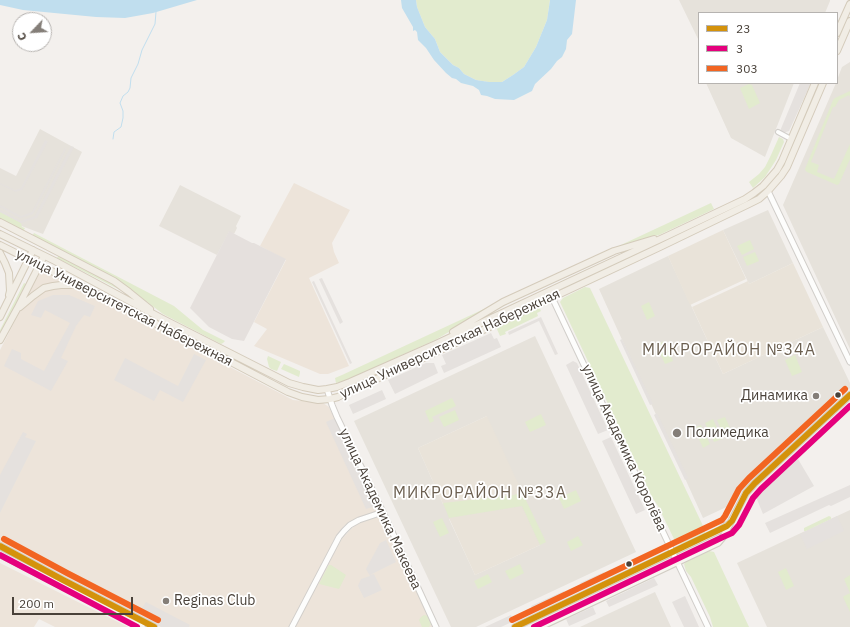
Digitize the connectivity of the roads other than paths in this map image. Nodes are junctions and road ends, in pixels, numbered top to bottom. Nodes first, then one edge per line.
1 (850, 4) edge
2 (850, 21) edge
3 (838, 31) edge
4 (838, 49) edge
5 (815, 84) edge
6 (823, 84) edge
7 (778, 132) dead end
8 (791, 139) junction
9 (764, 186) junction
10 (768, 191) junction
11 (0, 222) edge
12 (0, 234) edge
13 (669, 235) junction
14 (0, 245) edge
15 (33, 250) junction
16 (0, 253) edge
17 (44, 256) junction
18 (28, 260) junction
19 (40, 265) junction
20 (79, 286) junction
21 (549, 291) junction
22 (552, 298) junction
23 (6, 305) junction
24 (17, 309) junction
25 (0, 317) edge
26 (161, 318) junction
27 (0, 340) edge
28 (436, 344) junction
29 (850, 362) edge
30 (328, 389) junction
31 (850, 395) edge
32 (330, 399) junction
33 (383, 512) junction
34 (732, 521) junction
35 (0, 546) edge
36 (673, 552) junction
37 (0, 554) edge
38 (678, 562) junction
39 (142, 627) edge
40 (154, 627) edge
41 (292, 627) edge
42 (436, 627) edge
43 (515, 627) edge
44 (540, 627) edge
45 (708, 627) edge

1 - 3 main road
2 - 4 main road
5 - 8 main road, улица Университетская Набережная
6 - 10 main road, улица Университетская Набережная
7 - 8 street
8 - 9 main road, улица Университетская Набережная
9 - 10 main road
9 - 13 main road, улица Университетская Набережная
10 - 22 main road, улица Университетская Набережная
10 - 29 street
11 - 26 main road
12 - 15 main road, улица Университетская Набережная
13 - 21 main road, улица Университетская Набережная
13 - 28 main road
14 - 18 main road, улица Университетская Набережная
15 - 17 main road, улица Университетская Набережная
15 - 18 main road
16 - 23 main road
17 - 19 main road
17 - 26 main road, улица Университетская Набережная
18 - 19 main road, улица Университетская Набережная
18 - 23 main road
19 - 20 main road, улица Университетская Набережная
19 - 24 main road
20 - 24 main road
20 - 32 main road, улица Университетская Набережная
21 - 22 street, улица Академика Королёва
21 - 28 main road, улица Университетская Набережная
22 - 32 main road, улица Университетская Набережная
22 - 36 street, улица Академика Королёва
23 - 25 main road
24 - 27 main road
26 - 30 main road, улица Университетская Набережная
28 - 30 main road, улица Университетская Набережная
30 - 32 street, улица Академика Макеева
31 - 34 main road
32 - 33 street, улица Академика Макеева
33 - 41 street
33 - 42 street, улица Академика Макеева
34 - 36 main road
34 - 38 main road
35 - 40 main road
36 - 38 street, улица Академика Королёва
36 - 43 main road
37 - 39 main road
38 - 44 main road
38 - 45 street, улица Академика Королёва

